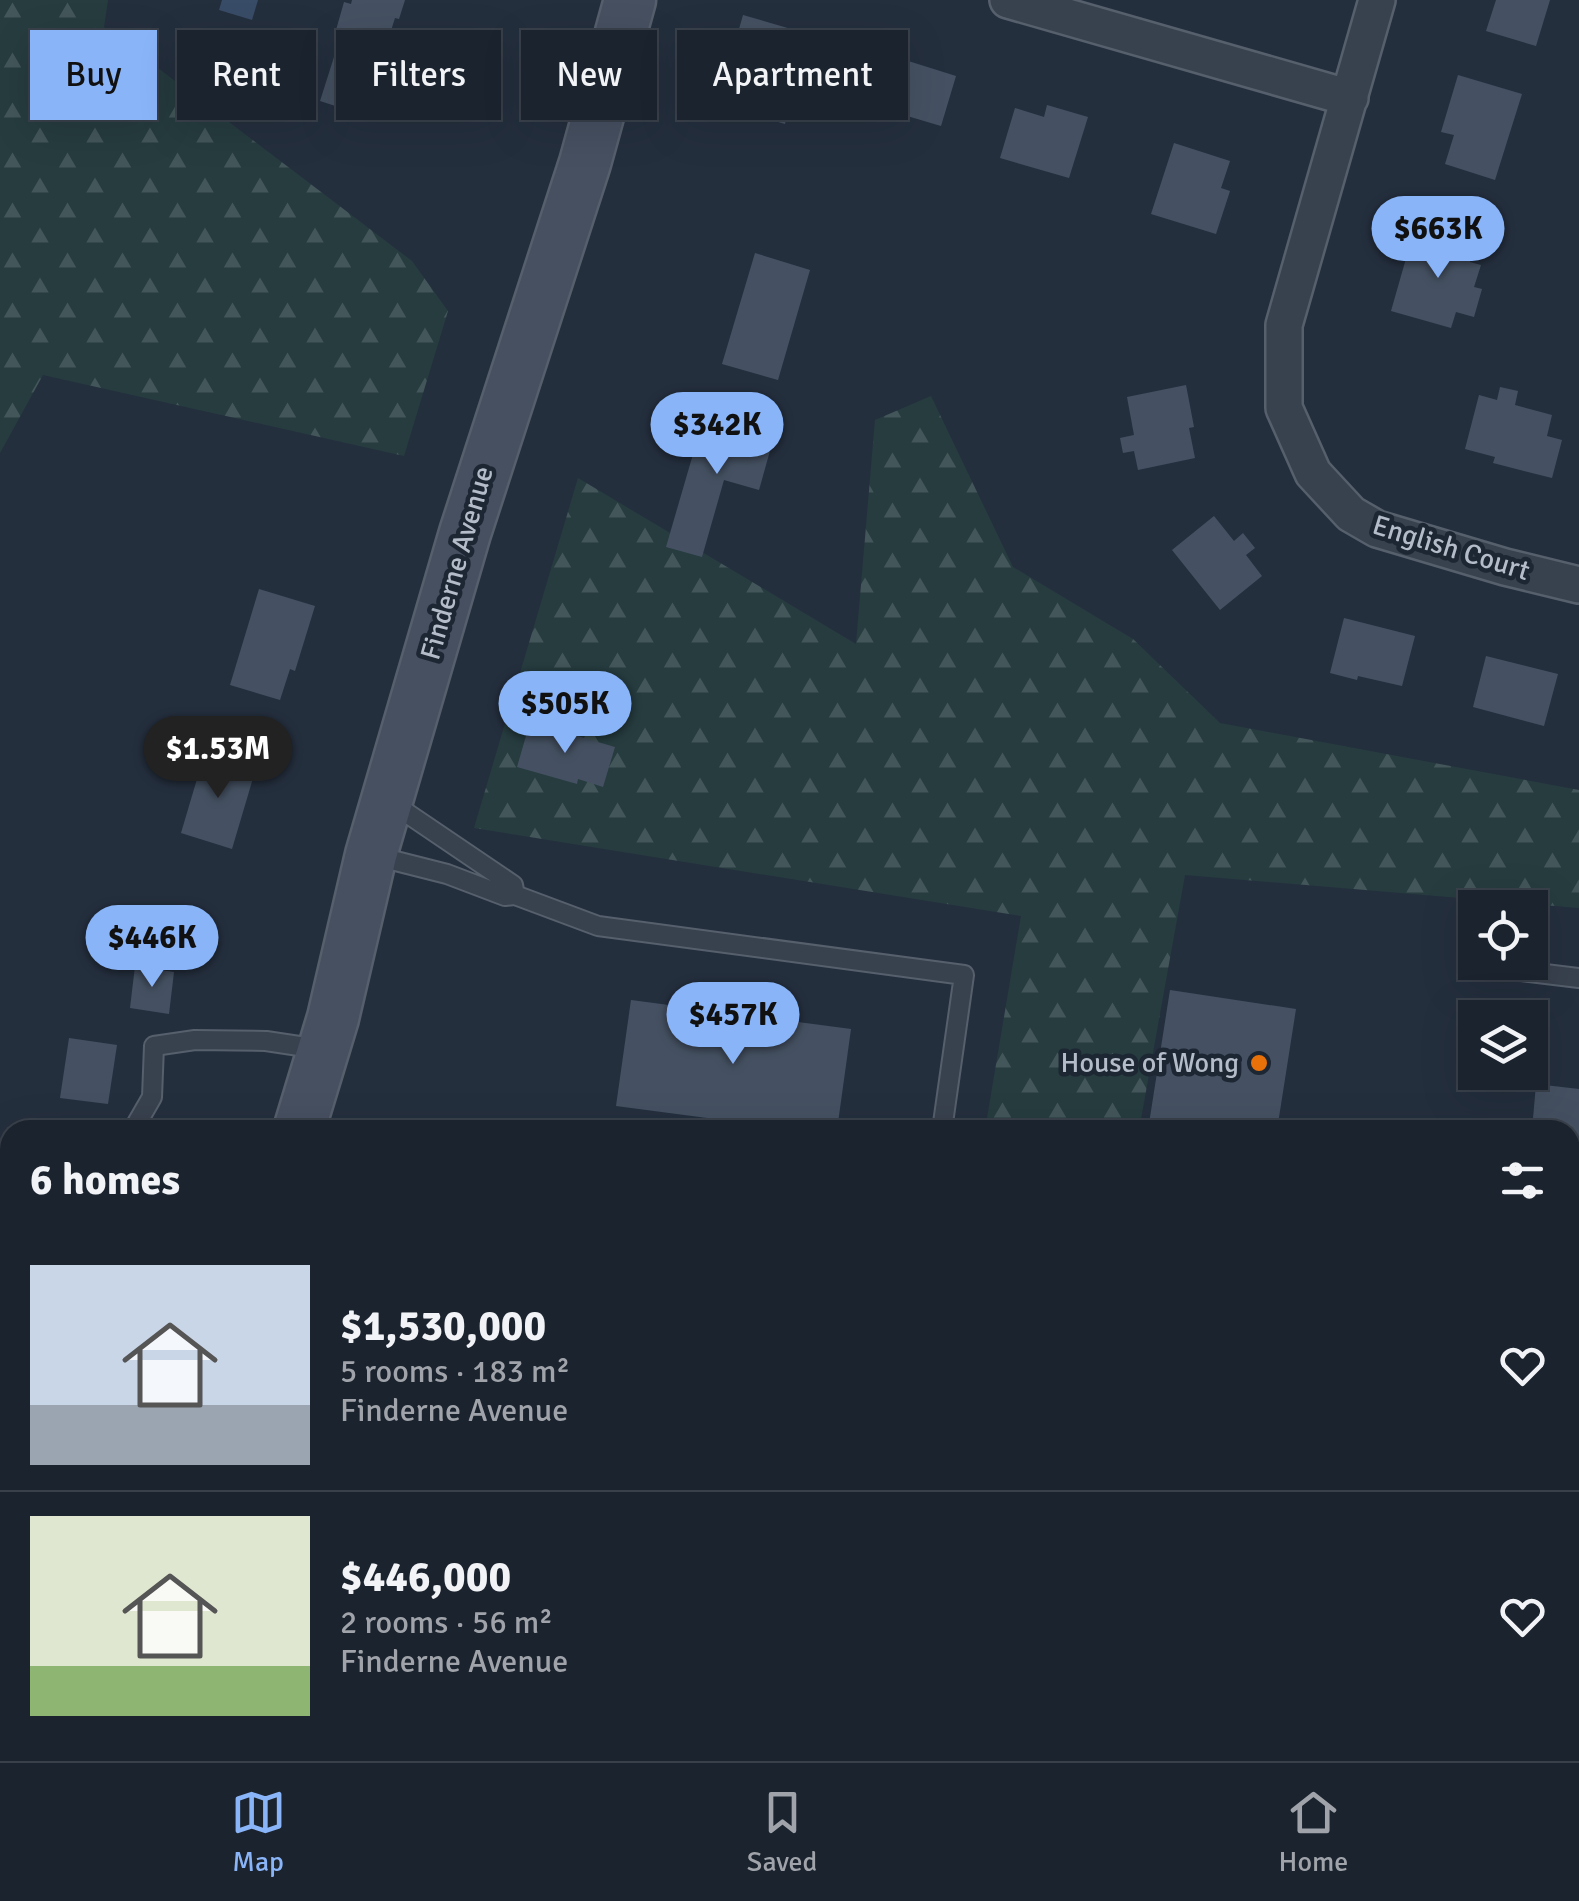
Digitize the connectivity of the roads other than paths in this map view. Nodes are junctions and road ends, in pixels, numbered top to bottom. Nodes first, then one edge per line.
1 (630, 0) edge
2 (1008, 0) edge
3 (1377, 0) edge
4 (1350, 98) junction
5 (1579, 585) edge
6 (388, 800) junction
7 (372, 855) junction
8 (515, 895) junction
9 (1548, 974) edge
10 (1579, 978) edge
11 (324, 1050) junction
12 (139, 1120) edge
13 (302, 1120) edge
14 (943, 1120) edge

1 - 6 main road, Finderne Avenue
2 - 4 street
3 - 4 street, English Court
4 - 5 street, English Court
6 - 7 main road, Finderne Avenue
6 - 8 lane
7 - 8 lane
7 - 11 main road, Finderne Avenue
8 - 14 lane
9 - 10 lane
11 - 12 lane
11 - 13 main road, Finderne Avenue

